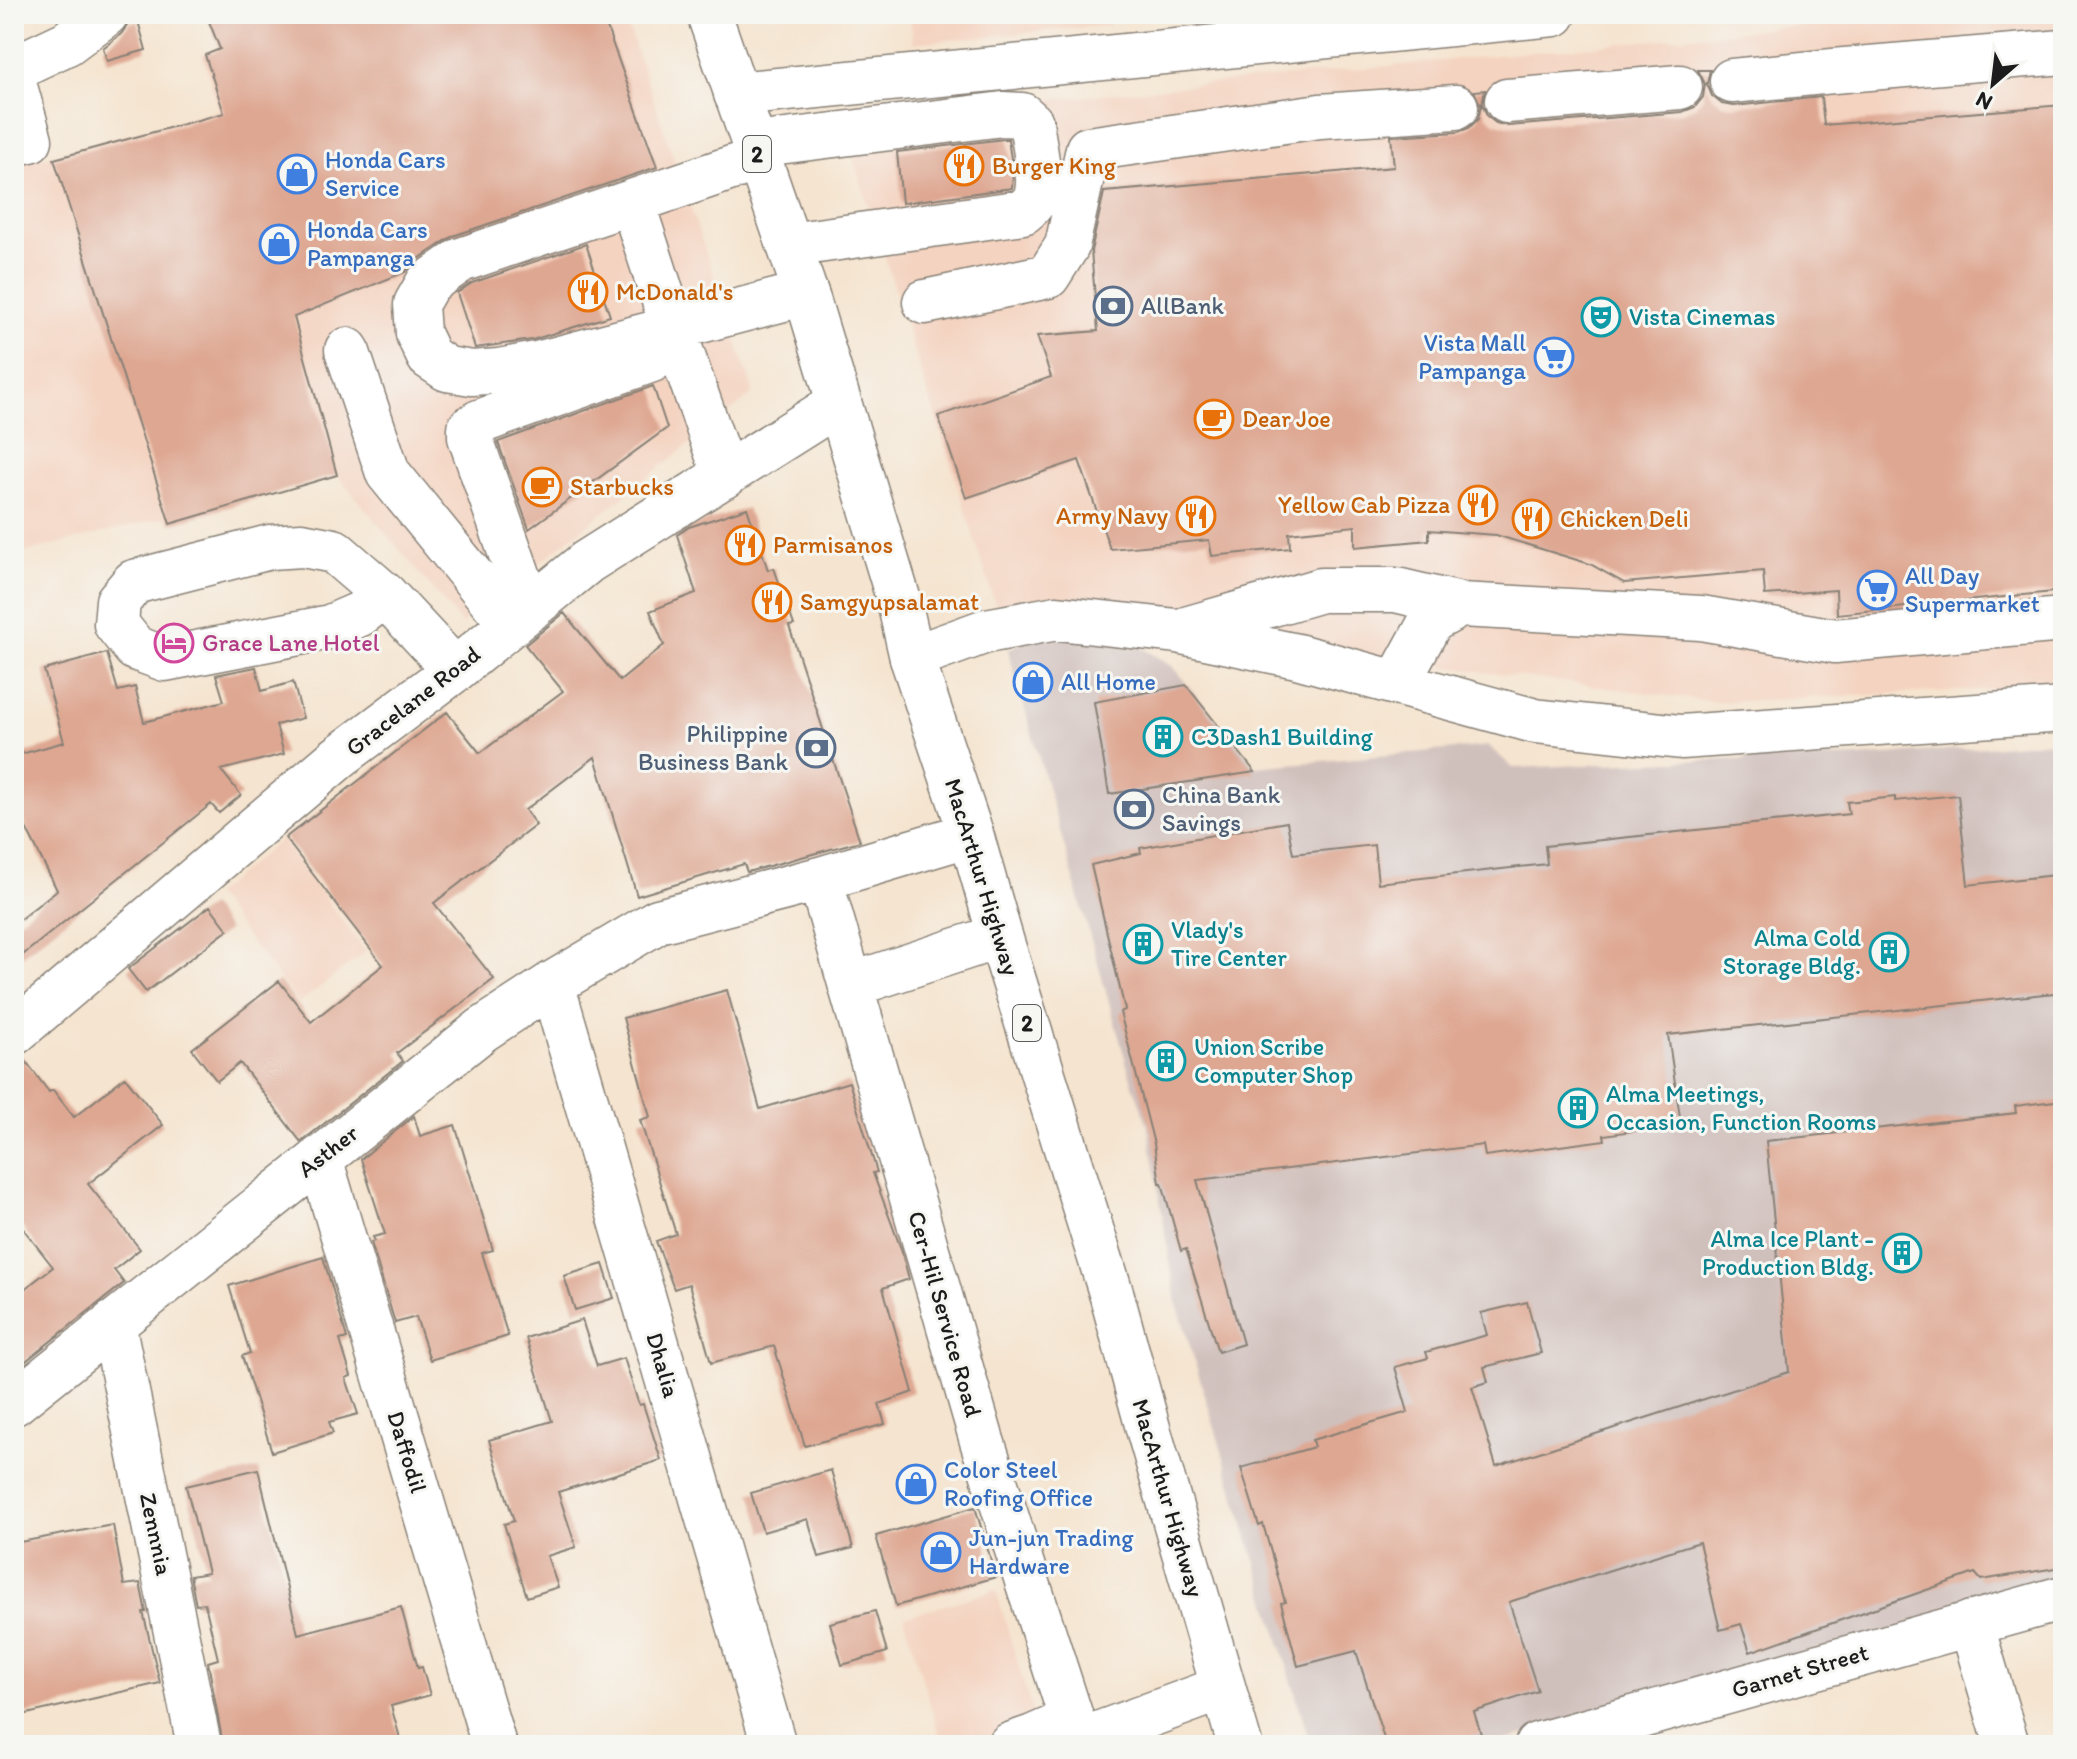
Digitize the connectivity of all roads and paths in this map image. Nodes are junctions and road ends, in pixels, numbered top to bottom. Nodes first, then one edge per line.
1 (106, 14) edge
2 (709, 14) edge
3 (1554, 14) edge
4 (2063, 52) edge
5 (14, 68) edge
6 (1732, 81) dead end
7 (14, 83) edge
8 (1680, 87) dead end
9 (736, 94) junction
10 (1507, 101) dead end
11 (1456, 107) dead end
12 (14, 144) edge
13 (756, 152) junction
14 (632, 202) junction
15 (789, 245) junction
16 (808, 298) junction
17 (925, 302) dead end
18 (677, 339) junction
19 (347, 350) dead end
20 (839, 403) junction
21 (725, 476) junction
22 (385, 595) junction
23 (1460, 605) junction
24 (521, 616) junction
25 (2063, 620) edge
26 (1177, 631) junction
27 (912, 658) junction
28 (455, 670) junction
29 (1397, 683) junction
30 (2063, 710) edge
31 (971, 834) junction
32 (820, 879) junction
33 (1000, 936) junction
34 (552, 984) junction
35 (851, 985) junction
36 (14, 1033) edge
37 (320, 1158) junction
38 (113, 1323) junction
39 (14, 1403) edge
40 (2063, 1598) edge
41 (1971, 1623) junction
42 (1223, 1688) junction
43 (1077, 1736) edge
44 (199, 1745) edge
45 (494, 1745) edge
46 (774, 1745) edge
47 (1010, 1745) edge
48 (1240, 1745) edge
49 (1537, 1745) edge
50 (2007, 1745) edge

1 - 5 main road
2 - 9 main road, MacArthur Highway / 2
3 - 9 main road
4 - 6 main road
7 - 12 main road
8 - 10 main road
9 - 13 main road, MacArthur Highway / 2
11 - 17 main road
13 - 14 main road
13 - 15 main road, MacArthur Highway / 2
13 - 15 main road
14 - 18 main road
14 - 18 main road
15 - 16 main road, MacArthur Highway / 2
16 - 18 main road
16 - 20 main road, MacArthur Highway / 2
18 - 21 main road
18 - 24 main road
19 - 24 main road
20 - 21 main road, Gracelane Road
20 - 27 main road, MacArthur Highway / 2
21 - 24 main road, Gracelane Road
22 - 22 main road
22 - 28 main road
23 - 25 main road
23 - 26 main road
23 - 29 main road
24 - 28 main road, Gracelane Road
26 - 27 main road
26 - 29 main road
27 - 31 main road, MacArthur Highway / 2
28 - 36 main road, Gracelane Road
29 - 30 main road
31 - 32 main road, Asther
31 - 33 main road, MacArthur Highway / 2
32 - 34 main road, Asther
32 - 35 main road, Cer-Hil Service Road
33 - 35 main road
33 - 42 main road, MacArthur Highway / 2
34 - 37 main road, Asther
34 - 46 main road, Dhalia
35 - 43 main road, Cer-Hil Service Road
37 - 38 main road, Asther
37 - 45 main road, Daffodil
38 - 39 main road, Asther
38 - 44 main road, Zennnia
40 - 41 main road, Garnet Street
41 - 49 main road, Garnet Street
41 - 50 main road
42 - 43 main road
42 - 48 main road, MacArthur Highway / 2
43 - 47 main road

